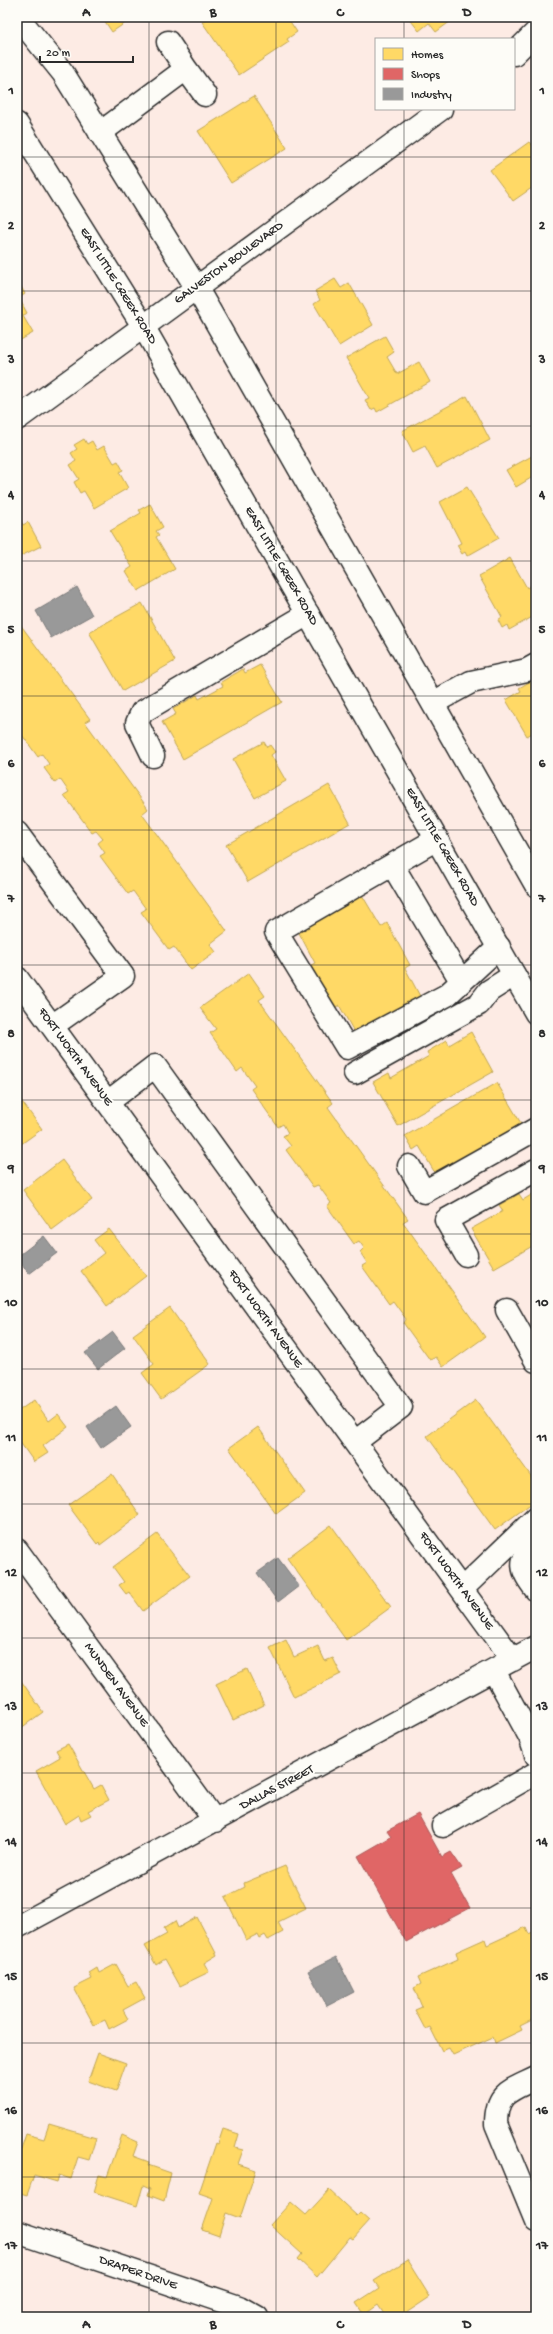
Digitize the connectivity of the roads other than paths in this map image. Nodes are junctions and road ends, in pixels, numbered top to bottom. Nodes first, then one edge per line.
1 (18, 17) edge
2 (536, 32) edge
3 (168, 42) dead end
4 (515, 53) edge
5 (186, 69) junction
6 (205, 95) dead end
7 (440, 110) edge
8 (17, 124) edge
9 (100, 133) junction
10 (196, 287) junction
11 (143, 326) junction
12 (17, 419) edge
13 (308, 614) junction
14 (536, 665) edge
15 (433, 703) junction
16 (153, 756) dead end
17 (17, 833) edge
18 (437, 839) junction
19 (393, 866) junction
20 (536, 885) edge
21 (499, 947) junction
22 (514, 975) junction
23 (17, 978) edge
24 (461, 981) junction
25 (536, 1013) edge
26 (52, 1026) junction
27 (355, 1073) dead end
28 (108, 1102) junction
29 (536, 1129) edge
30 (409, 1166) dead end
31 (536, 1170) edge
32 (466, 1255) dead end
33 (507, 1310) dead end
34 (536, 1361) edge
35 (355, 1442) junction
36 (536, 1518) edge
37 (536, 1542) edge
38 (17, 1550) edge
39 (462, 1589) junction
40 (536, 1590) edge
41 (536, 1647) edge
42 (513, 1660) junction
43 (494, 1671) junction
44 (536, 1754) edge
45 (536, 1773) edge
46 (215, 1821) junction
47 (443, 1826) dead end
48 (17, 1927) edge
49 (536, 2078) edge
50 (536, 2221) edge
51 (17, 2232) edge
52 (257, 2317) edge

1 - 9 street
2 - 4 street
3 - 5 street
5 - 6 street
5 - 9 street
7 - 10 street, GALVESTON BOULEVARD
8 - 11 street, EAST LITTLE CREEK ROAD
9 - 10 street
10 - 11 street, GALVESTON BOULEVARD
10 - 15 street
11 - 12 street, GALVESTON BOULEVARD
11 - 13 street, EAST LITTLE CREEK ROAD
13 - 16 street
13 - 18 street, EAST LITTLE CREEK ROAD
14 - 15 street
15 - 20 street
17 - 26 street
18 - 19 street
18 - 21 street, EAST LITTLE CREEK ROAD
19 - 24 street
19 - 24 street
21 - 22 street, EAST LITTLE CREEK ROAD
21 - 24 street
22 - 25 street, EAST LITTLE CREEK ROAD
22 - 27 street
23 - 26 street, FORT WORTH AVENUE
26 - 28 street, FORT WORTH AVENUE
28 - 35 street, FORT WORTH AVENUE
28 - 35 street
29 - 30 street
31 - 32 street
33 - 34 street
35 - 39 street, FORT WORTH AVENUE
36 - 39 street
37 - 40 street
38 - 46 street, MUNDEN AVENUE
39 - 42 street, FORT WORTH AVENUE
41 - 42 street, DALLAS STREET
42 - 43 street, DALLAS STREET
43 - 44 street
43 - 46 street, DALLAS STREET
45 - 47 street
46 - 48 street, DALLAS STREET
49 - 50 street
51 - 52 street, DRAPER DRIVE

